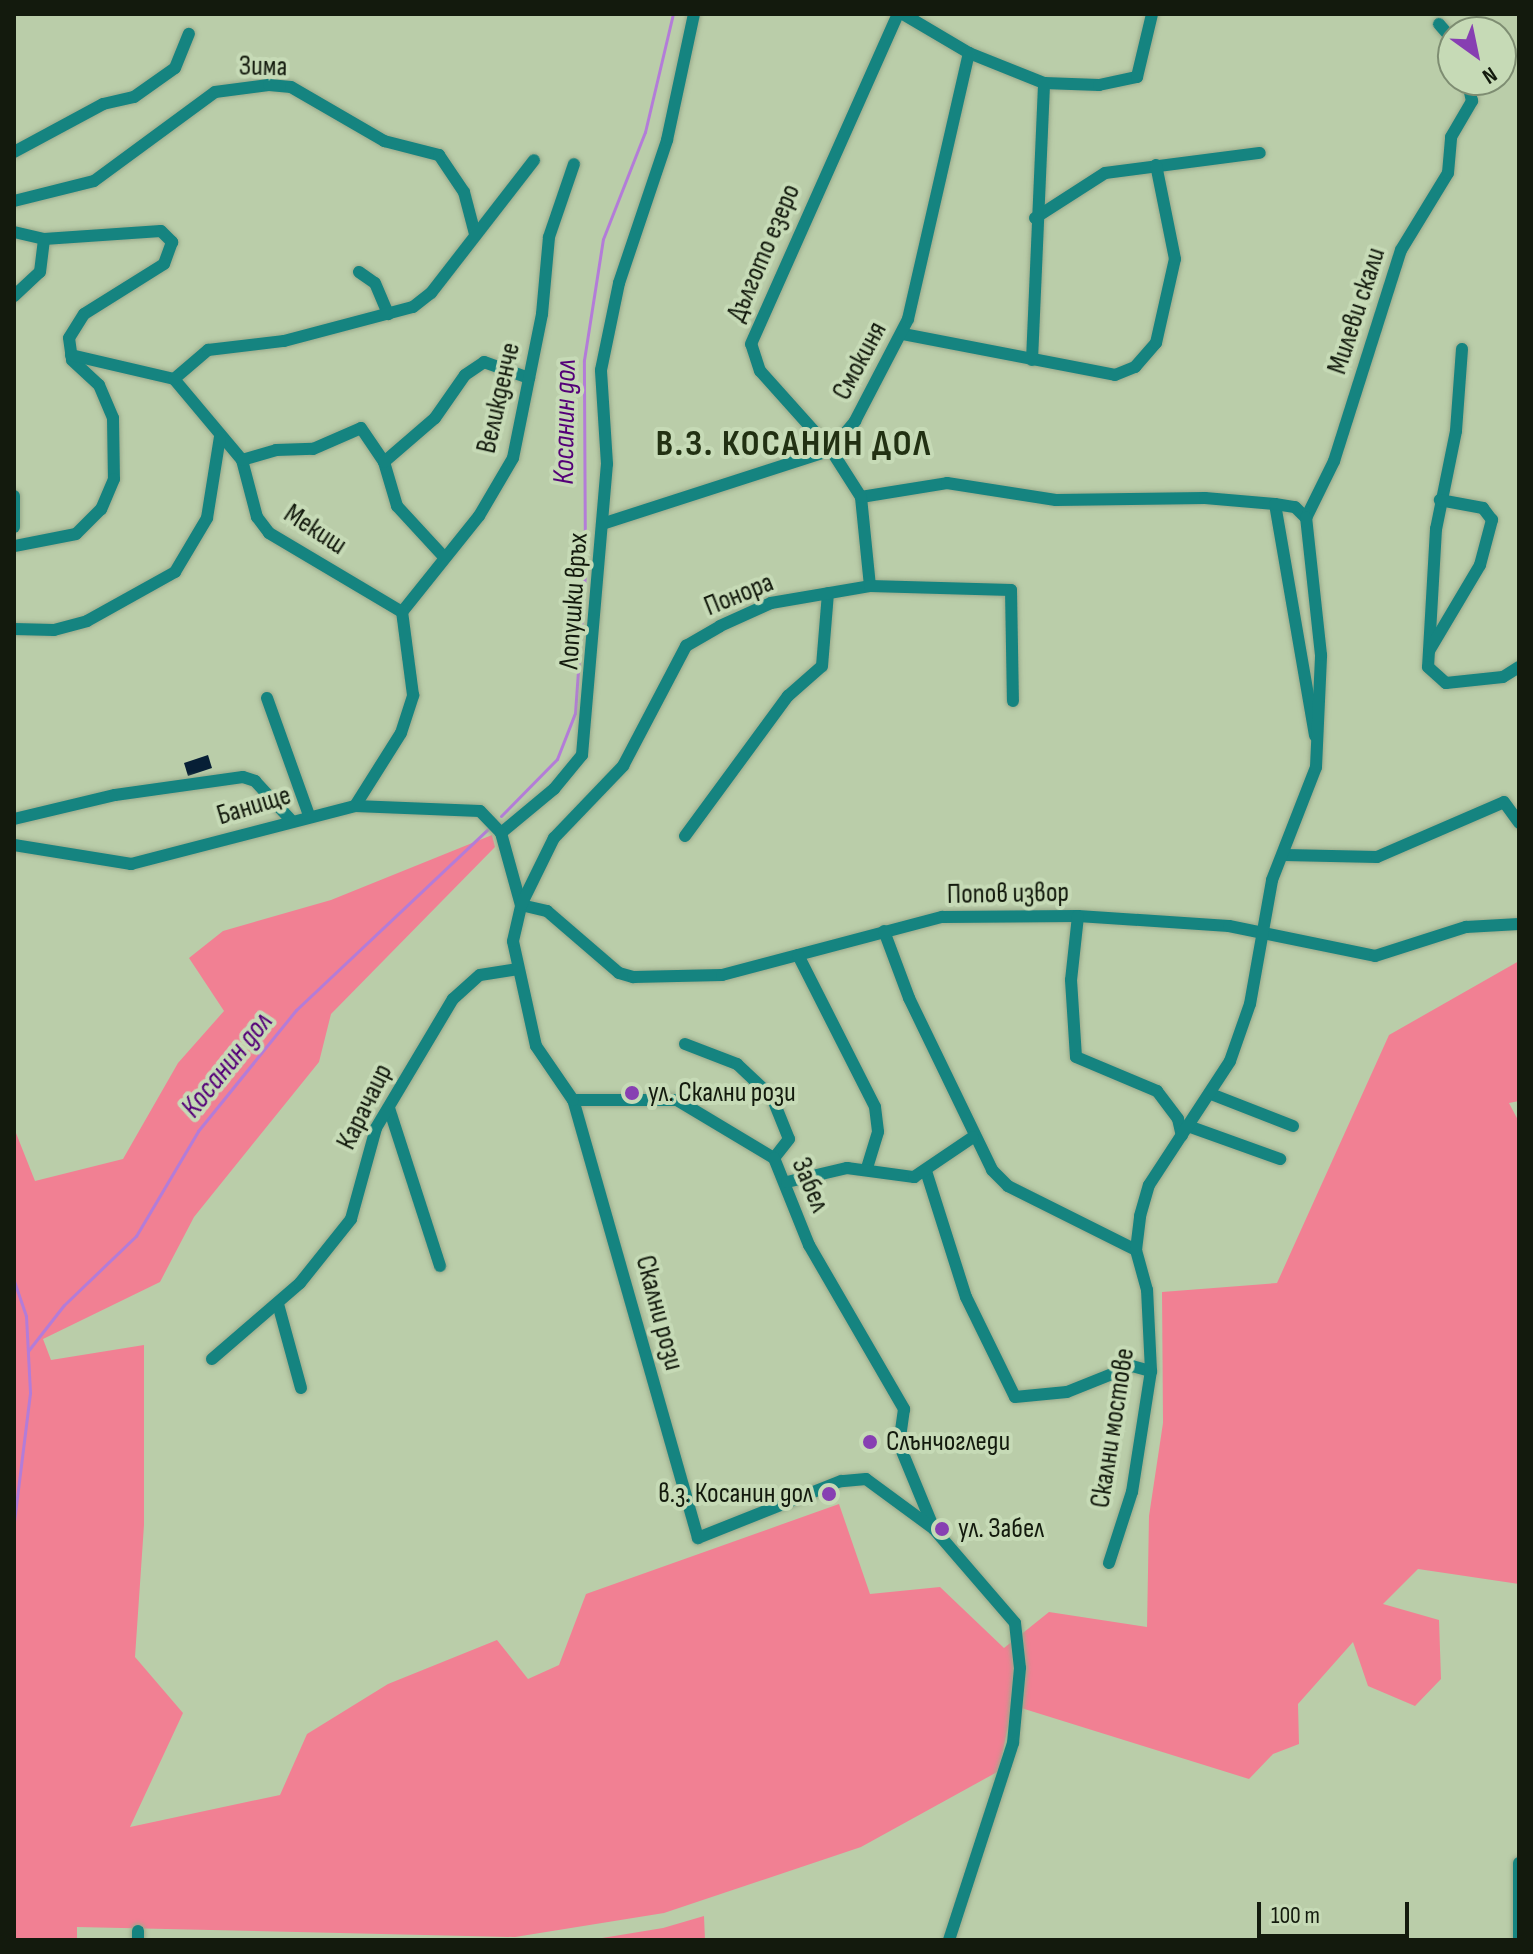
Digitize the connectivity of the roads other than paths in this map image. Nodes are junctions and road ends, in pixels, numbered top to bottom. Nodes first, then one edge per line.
1 (694, 14) edge
2 (901, 14) edge
3 (1152, 14) edge
4 (189, 34) dead end
5 (969, 53) junction
6 (1044, 83) junction
7 (1471, 96) edge
8 (14, 152) edge
9 (1260, 153) dead end
10 (534, 160) dead end
11 (574, 164) dead end
12 (1156, 165) junction
13 (14, 201) edge
14 (1035, 218) junction
15 (14, 232) edge
16 (475, 234) junction
17 (44, 239) junction
18 (359, 272) dead end
19 (14, 296) edge
20 (388, 314) junction
21 (903, 334) junction
22 (1462, 349) dead end
23 (71, 355) junction
24 (1032, 360) junction
25 (529, 378) junction
26 (174, 379) junction
27 (220, 437) junction
28 (831, 450) junction
29 (242, 460) junction
30 (384, 462) junction
31 (14, 496) edge
32 (861, 497) junction
33 (1440, 500) junction
34 (1275, 504) junction
35 (1306, 518) junction
36 (602, 524) junction
37 (14, 527) edge
38 (14, 546) edge
39 (444, 557) junction
40 (870, 586) junction
41 (828, 593) junction
42 (402, 612) junction
43 (14, 629) edge
44 (1429, 651) junction
45 (1519, 667) edge
46 (267, 698) dead end
47 (1013, 701) dead end
48 (1315, 736) junction
49 (355, 806) junction
50 (309, 815) junction
51 (14, 819) edge
52 (290, 819) junction
53 (1519, 823) edge
54 (501, 833) junction
55 (685, 836) dead end
56 (14, 845) edge
57 (1285, 855) junction
58 (521, 905) junction
59 (1078, 916) junction
60 (1519, 924) edge
61 (884, 931) junction
62 (1264, 931) junction
63 (798, 955) junction
64 (517, 969) junction
65 (685, 1044) dead end
66 (1211, 1094) junction
67 (573, 1100) junction
68 (389, 1108) junction
69 (1293, 1126) dead end
70 (1185, 1131) junction
71 (973, 1137) junction
72 (774, 1158) junction
73 (1280, 1159) dead end
74 (867, 1169) junction
75 (926, 1171) junction
76 (787, 1182) junction
77 (1136, 1250) junction
78 (440, 1266) dead end
79 (278, 1304) junction
80 (212, 1359) dead end
81 (1151, 1371) junction
82 (301, 1388) dead end
83 (934, 1529) junction
84 (1109, 1563) dead end
85 (1519, 1863) edge
86 (949, 1940) edge
87 (1519, 1940) edge

1 - 36 street, Лопушки връх
2 - 5 street
2 - 28 street, Дългото езеро
3 - 6 street
4 - 8 street
5 - 6 street
5 - 21 street, Смокиня
6 - 14 street
7 - 35 street, Милеви скали
9 - 12 street
10 - 16 street
11 - 25 street, Великденче
12 - 14 street
12 - 24 street
13 - 16 street, Зима
14 - 24 street
15 - 17 street
16 - 20 street
17 - 19 street
17 - 23 street
18 - 20 street
20 - 26 street
21 - 24 street
21 - 28 street, Смокиня
22 - 33 street
23 - 26 street
23 - 38 street
25 - 30 street
25 - 39 street, Великденче
26 - 27 street, Мекиш
27 - 29 street, Мекиш
27 - 43 street
28 - 32 street, Дългото езеро
28 - 36 street
29 - 30 street
29 - 42 street, Мекиш
30 - 39 street
31 - 37 street
32 - 34 street
32 - 40 street, Дългото езеро
33 - 44 street
33 - 44 street
34 - 35 street
34 - 48 street
35 - 48 street
36 - 54 street, Лопушки връх
39 - 42 street, Великденче
40 - 41 street, Понора
40 - 47 street, Понора
41 - 55 street
41 - 58 street, Понора
42 - 49 street
44 - 45 street
46 - 50 street
48 - 57 street, Скални мостове
49 - 50 street, Банище
49 - 54 street, Банище
50 - 52 street, Банище
51 - 52 street
52 - 56 street, Банище
53 - 57 street
54 - 58 street
57 - 62 street, Скални мостове
58 - 63 street, Попов извор
58 - 64 street
59 - 61 street, Попов извор
59 - 62 street, Попов извор
59 - 70 street
60 - 62 street, Попов извор
61 - 63 street, Попов извор
61 - 71 street
62 - 66 street, Скални мостове
63 - 74 street
64 - 67 street
64 - 68 street, Карачаир
65 - 72 street
66 - 69 street
66 - 70 street, Скални мостове
67 - 72 street, Забел
67 - 83 street, Скални рози
68 - 78 street
68 - 79 street, Карачаир
70 - 73 street
70 - 77 street, Скални мостове
71 - 75 street
71 - 77 street
72 - 76 street, Забел
74 - 75 street
74 - 76 street
75 - 81 street
76 - 83 street, Забел
77 - 81 street, Скални мостове
79 - 80 street, Карачаир
79 - 82 street
81 - 84 street, Скални мостове
83 - 86 street, Забел
85 - 87 street

